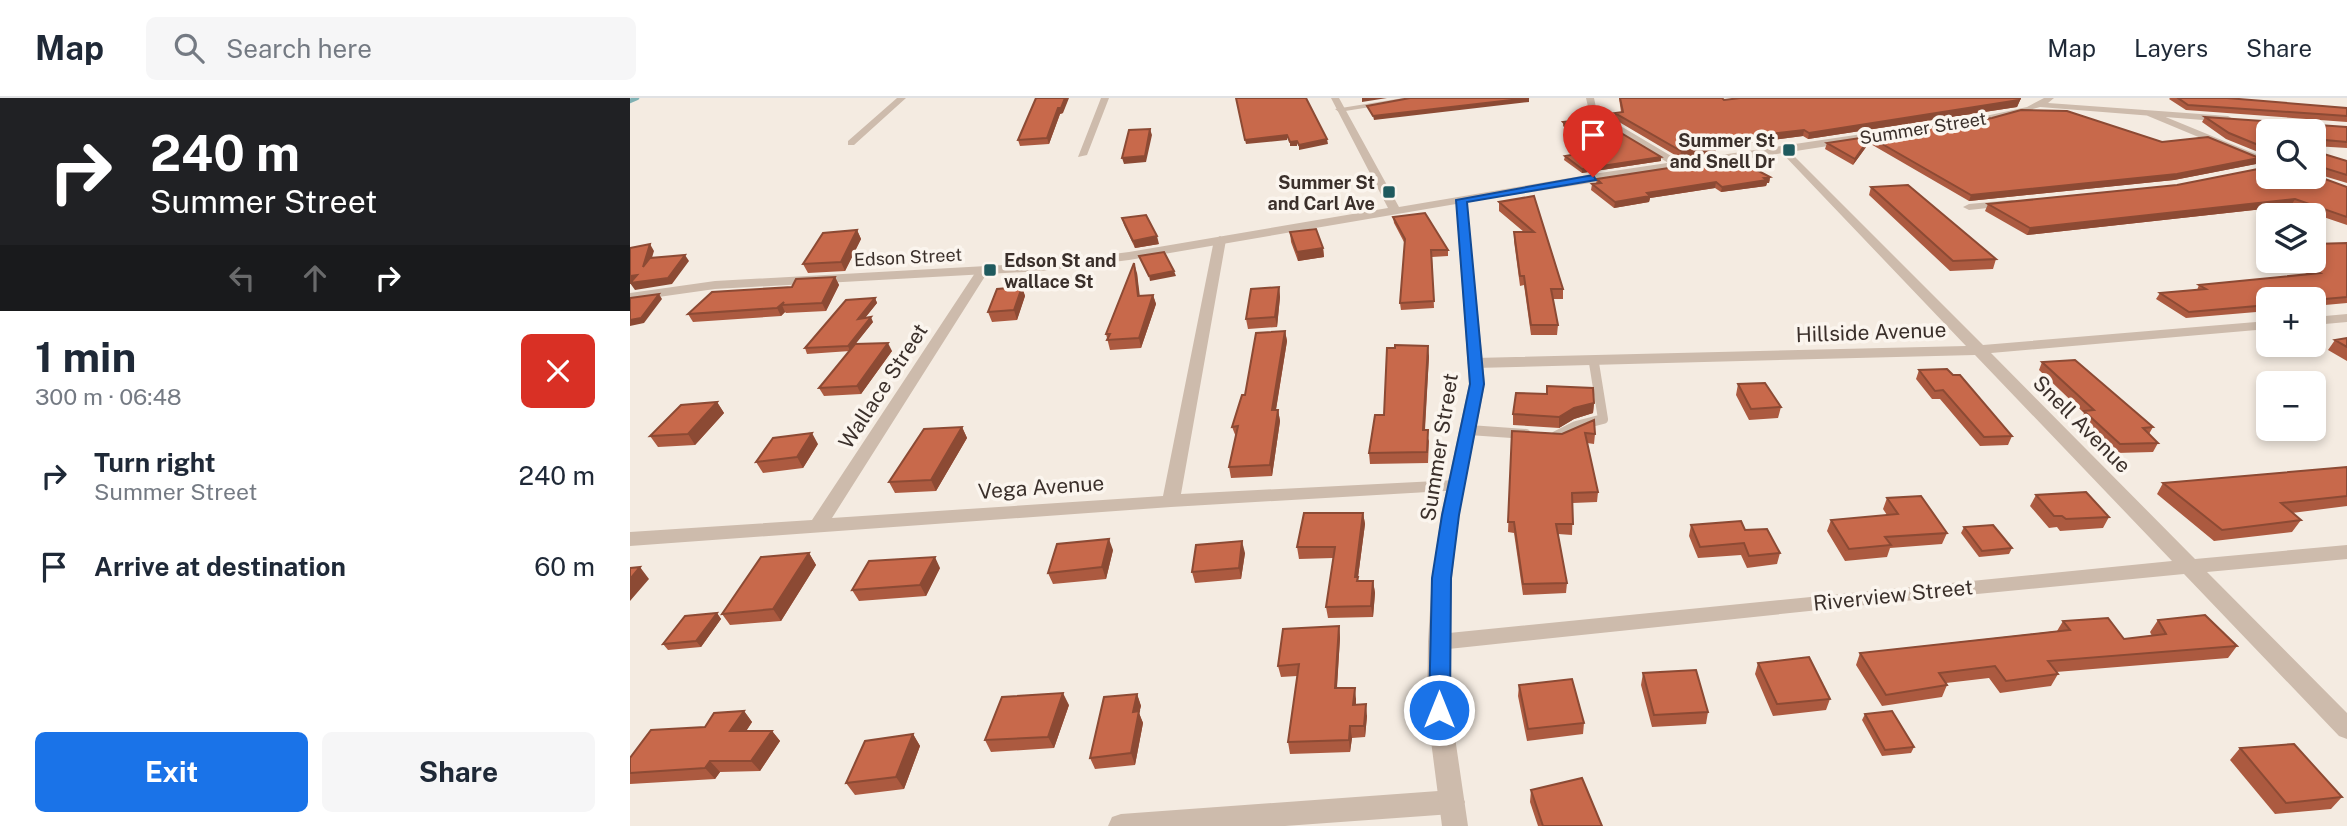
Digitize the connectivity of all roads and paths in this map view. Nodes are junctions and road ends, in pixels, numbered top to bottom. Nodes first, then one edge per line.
1 (902, 98) edge
2 (1105, 98) edge
3 (1423, 98) edge
4 (1590, 98) edge
5 (2046, 102) edge
6 (1337, 103) edge
7 (2151, 114) junction
8 (2238, 120) edge
9 (851, 143) dead end
10 (1785, 150) junction
11 (1082, 155) dead end
12 (2256, 158) edge
13 (1679, 165) junction
14 (1461, 200) junction
15 (2024, 202) edge
16 (1969, 208) dead end
17 (1395, 210) junction
18 (1220, 240) junction
19 (983, 270) junction
20 (630, 297) edge
21 (2347, 318) edge
22 (2326, 320) edge
23 (2256, 326) edge
24 (1977, 350) junction
25 (1593, 360) junction
26 (1475, 363) junction
27 (1469, 430) junction
28 (1535, 434) edge
29 (1548, 435) edge
30 (1456, 486) junction
31 (1171, 502) junction
32 (818, 525) junction
33 (630, 539) edge
34 (2347, 552) edge
35 (2190, 566) junction
36 (1439, 642) junction
37 (2347, 729) edge
38 (1454, 814) edge
39 (1121, 826) edge

1 - 9 street
2 - 11 street
3 - 6 street
4 - 13 street
5 - 7 street, Summer Street
5 - 10 street, Summer Street
6 - 17 street
7 - 8 street, Summer Street
7 - 12 street
10 - 13 street, Summer Street
10 - 24 street, Snell Avenue
13 - 14 street, Summer Street
14 - 17 street, Summer Street
14 - 26 street, Summer Street
15 - 16 street
17 - 18 street, Edson Street
18 - 19 street, Edson Street
18 - 31 street
19 - 20 street, Edson Street
19 - 32 street, Wallace Street
21 - 22 street
23 - 24 street, Hillside Avenue
24 - 25 street, Hillside Avenue
24 - 35 street, Snell Avenue
25 - 26 street, Hillside Avenue
25 - 29 lane
26 - 27 street, Summer Street
27 - 28 lane
27 - 30 street, Summer Street
30 - 31 street, Vega Avenue
30 - 36 street, Summer Street
31 - 32 street, Vega Avenue
32 - 33 street, Vega Avenue
34 - 35 street, Riverview Street
35 - 36 street, Riverview Street
35 - 37 street, Snell Avenue
36 - 38 street, Summer Street
38 - 39 street

